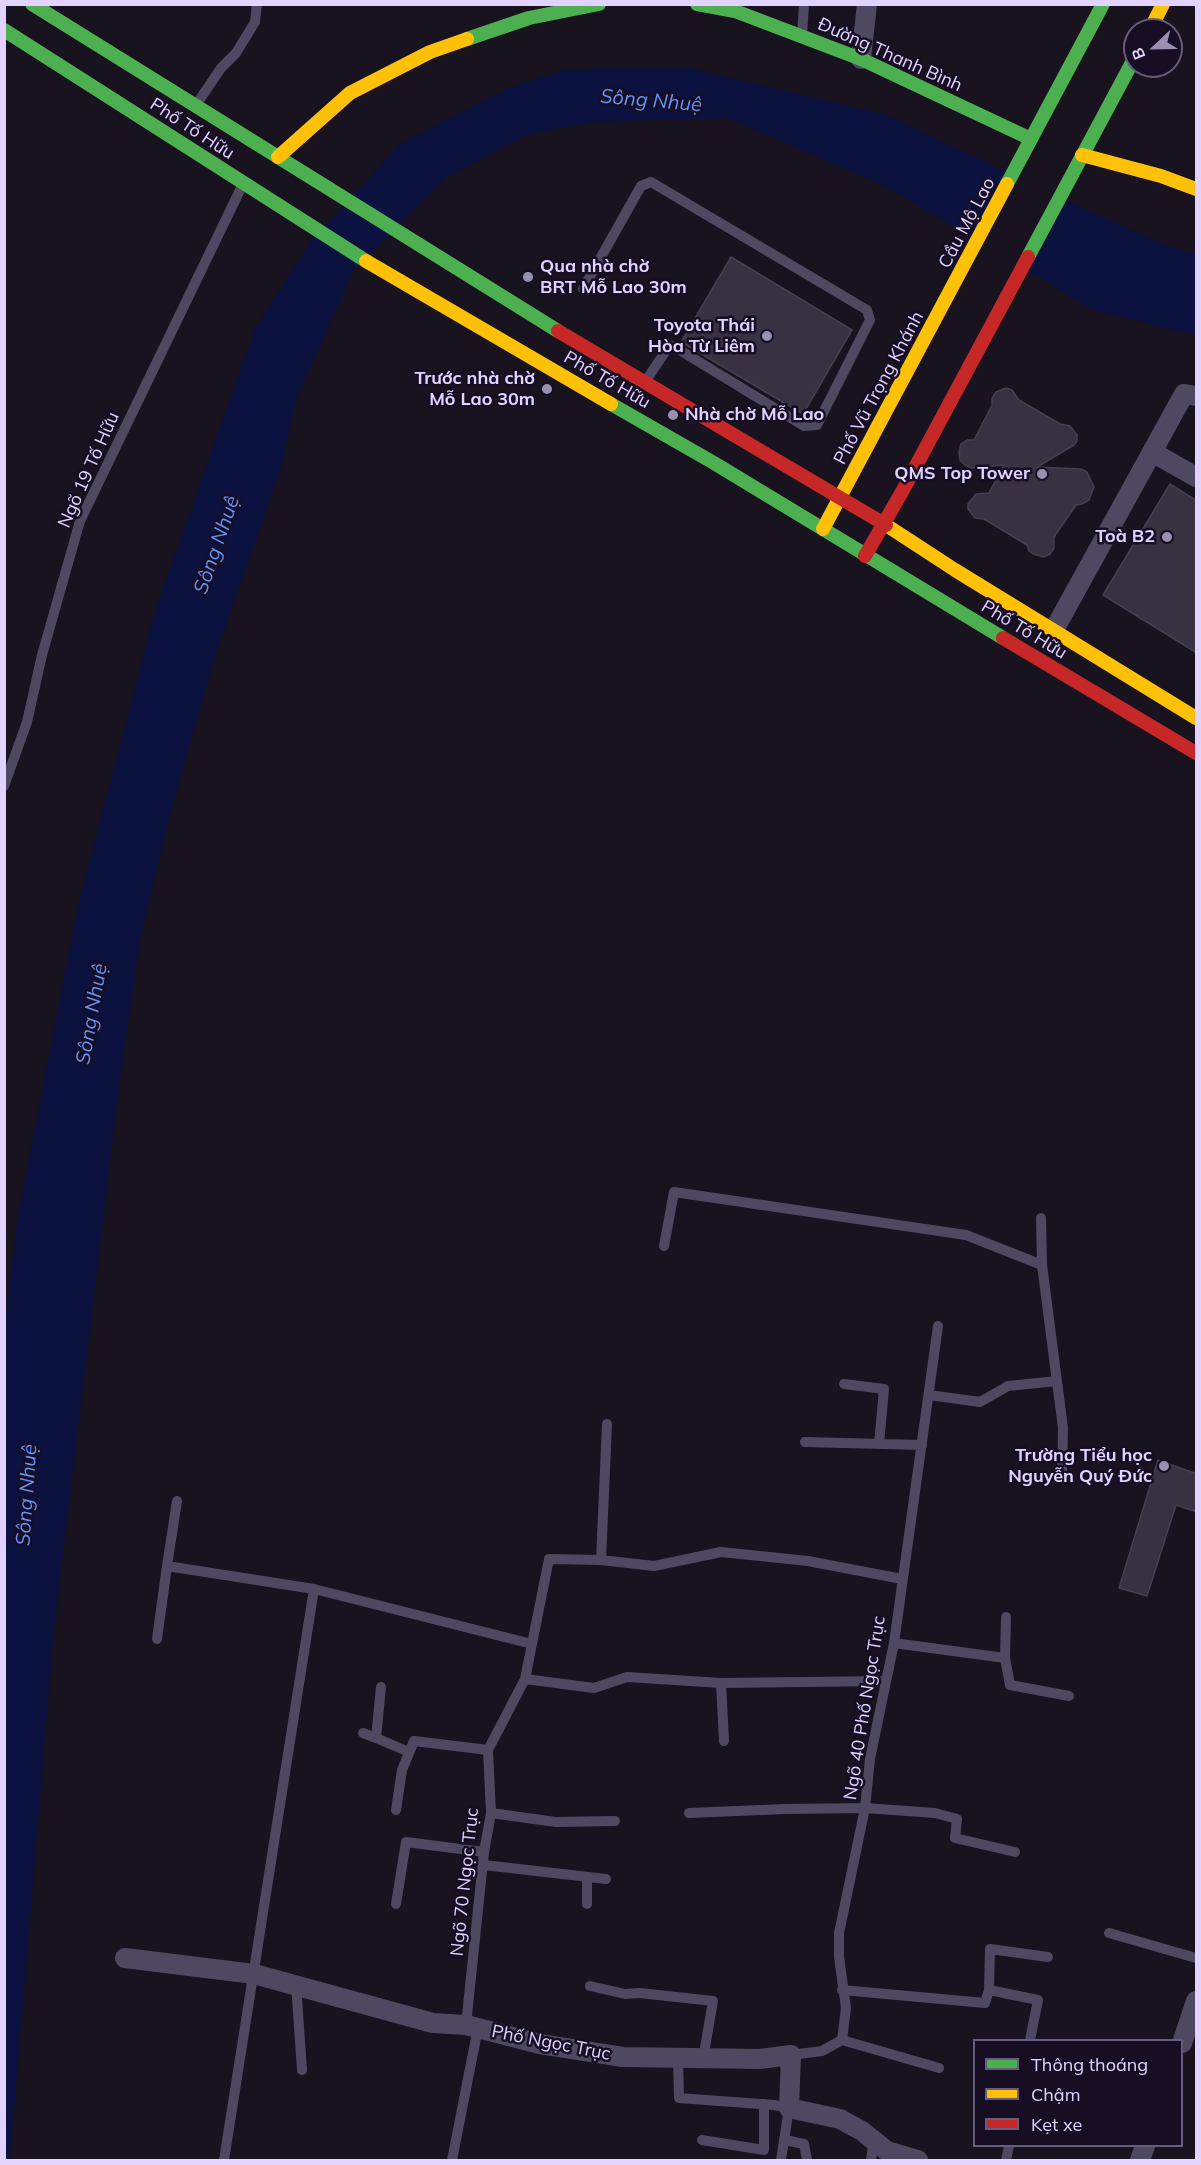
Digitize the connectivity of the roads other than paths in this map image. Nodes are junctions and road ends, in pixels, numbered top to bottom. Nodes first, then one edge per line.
1 (32, 4) edge
2 (257, 4) edge
3 (599, 4) edge
4 (697, 4) edge
5 (804, 4) edge
6 (867, 4) edge
7 (1103, 4) edge
8 (1164, 4) edge
9 (577, 7) edge
10 (735, 8) edge
11 (527, 11) edge
12 (1156, 18) edge
13 (4, 30) edge
14 (802, 36) junction
15 (861, 59) junction
16 (1124, 78) edge
17 (195, 106) junction
18 (1031, 140) junction
19 (1082, 155) junction
20 (278, 157) junction
21 (243, 183) junction
22 (1197, 189) edge
23 (583, 289) dead end
24 (949, 294) joint
25 (645, 382) junction
26 (1197, 396) edge
27 (1152, 452) junction
28 (1197, 477) edge
29 (841, 498) junction
30 (884, 524) junction
31 (823, 529) junction
32 (865, 556) junction
33 (1054, 630) junction
34 (1160, 713) junction
35 (1197, 718) edge
36 (1197, 753) edge
37 (4, 786) edge
38 (1041, 1218) dead end
39 (664, 1246) dead end
40 (1042, 1265) junction
41 (938, 1326) dead end
42 (1057, 1381) junction
43 (844, 1383) dead end
44 (929, 1395) junction
45 (607, 1424) dead end
46 (805, 1442) dead end
47 (879, 1444) junction
48 (922, 1445) junction
49 (1026, 1480) dead end
50 (177, 1501) dead end
51 (601, 1560) junction
52 (167, 1566) junction
53 (902, 1579) junction
54 (314, 1589) junction
55 (1006, 1617) dead end
56 (157, 1639) dead end
57 (894, 1643) junction
58 (532, 1644) junction
59 (1005, 1658) junction
60 (525, 1679) junction
61 (886, 1682) junction
62 (722, 1683) junction
63 (381, 1688) dead end
64 (1069, 1696) dead end
65 (363, 1733) dead end
66 (376, 1738) junction
67 (724, 1741) dead end
68 (488, 1750) junction
69 (410, 1752) junction
70 (865, 1808) junction
71 (396, 1810) dead end
72 (490, 1813) junction
73 (689, 1813) dead end
74 (615, 1821) dead end
75 (484, 1852) junction
76 (1015, 1852) dead end
77 (484, 1865) junction
78 (587, 1879) junction
79 (606, 1880) dead end
80 (396, 1904) dead end
81 (587, 1904) dead end
82 (1109, 1933) dead end
83 (1048, 1957) dead end
84 (125, 1958) dead end
85 (1197, 1958) edge
86 (254, 1974) junction
87 (296, 1984) junction
88 (590, 1986) dead end
89 (842, 1990) junction
90 (988, 1990) junction
91 (1197, 2001) edge
92 (472, 2026) junction
93 (1030, 2039) edge
94 (842, 2040) junction
95 (1183, 2040) edge
96 (791, 2055) junction
97 (678, 2057) junction
98 (703, 2058) junction
99 (939, 2068) dead end
100 (302, 2070) dead end
101 (764, 2104) junction
102 (789, 2108) junction
103 (702, 2140) dead end
104 (785, 2140) junction
105 (874, 2140) junction
106 (224, 2160) edge
107 (452, 2160) edge
108 (780, 2160) edge
109 (807, 2160) edge
110 (871, 2160) edge
111 (918, 2160) edge

1 - 17 main road, Phố Tố Hữu
2 - 17 lane
3 - 9 main road
4 - 10 main road, Đường Thanh Bình
5 - 14 lane
6 - 15 street
7 - 18 main road
8 - 12 main road
9 - 11 main road
10 - 14 main road, Đường Thanh Bình
11 - 20 main road
13 - 21 main road, Phố Tố Hữu
14 - 15 main road, Đường Thanh Bình
15 - 18 main road, Đường Thanh Bình
16 - 19 main road
17 - 20 main road, Phố Tố Hữu
18 - 24 main road, Cầu Mộ Lao
19 - 22 main road
19 - 30 main road
20 - 25 main road, Phố Tố Hữu
21 - 31 main road, Phố Tố Hữu
21 - 37 lane, Ngõ 19 Tố Hữu
23 - 25 lane
24 - 29 main road, Phố Vũ Trọng Khánh
25 - 29 main road, Phố Tố Hữu
26 - 27 street
27 - 28 street
27 - 33 street
29 - 30 main road, Phố Tố Hữu
29 - 31 main road, Phố Vũ Trọng Khánh
30 - 32 main road
30 - 33 main road, Phố Tố Hữu
31 - 32 main road, Phố Tố Hữu
32 - 34 main road, Phố Tố Hữu
33 - 34 main road, Phố Tố Hữu
34 - 35 main road, Phố Tố Hữu
34 - 36 main road, Phố Tố Hữu
38 - 40 lane
39 - 40 lane
40 - 42 lane
41 - 44 lane, Ngõ 40 Phố Ngọc Trục
42 - 44 lane
42 - 49 lane
43 - 47 lane
44 - 48 lane, Ngõ 40 Phố Ngọc Trục
45 - 51 lane
46 - 47 lane
47 - 48 lane
48 - 53 lane, Ngõ 40 Phố Ngọc Trục
50 - 52 lane
51 - 53 lane
51 - 58 lane, Ngõ 70 Ngọc Trục
52 - 54 lane
52 - 56 lane
53 - 57 lane, Ngõ 40 Phố Ngọc Trục
54 - 58 lane
54 - 86 lane
55 - 59 lane
57 - 59 lane
57 - 61 lane, Ngõ 40 Phố Ngọc Trục
58 - 60 lane, Ngõ 70 Ngọc Trục
59 - 64 lane
60 - 62 lane
60 - 68 lane, Ngõ 70 Ngọc Trục
61 - 62 lane
61 - 70 lane, Ngõ 40 Phố Ngọc Trục
62 - 67 lane
63 - 66 lane
65 - 66 lane
66 - 69 lane
68 - 69 lane
68 - 72 lane, Ngõ 70 Ngọc Trục
69 - 71 lane
70 - 73 lane
70 - 76 lane
70 - 89 lane, Ngõ 40 Phố Ngọc Trục
72 - 74 lane
72 - 75 lane, Ngõ 70 Ngọc Trục
75 - 77 lane, Ngõ 70 Ngọc Trục
75 - 80 lane
77 - 78 lane
77 - 92 lane, Ngõ 70 Ngọc Trục
78 - 79 lane
78 - 81 lane
82 - 85 lane
83 - 90 lane
84 - 86 street, Phố Ngọc Trục
86 - 87 street, Phố Ngọc Trục
86 - 106 lane
87 - 92 street, Phố Ngọc Trục
87 - 100 lane
88 - 98 lane
89 - 90 lane
89 - 94 lane, Ngõ 40 Phố Ngọc Trục
90 - 93 lane
91 - 95 street
92 - 97 street, Phố Ngọc Trục
92 - 107 lane, Ngõ 70 Ngọc Trục
94 - 96 lane
94 - 99 lane
96 - 98 street, Phố Ngọc Trục
96 - 102 street
97 - 98 street, Phố Ngọc Trục
97 - 101 lane
101 - 102 lane
101 - 103 lane
102 - 104 lane
102 - 105 street
104 - 108 lane
104 - 109 lane
105 - 110 lane
105 - 111 street

